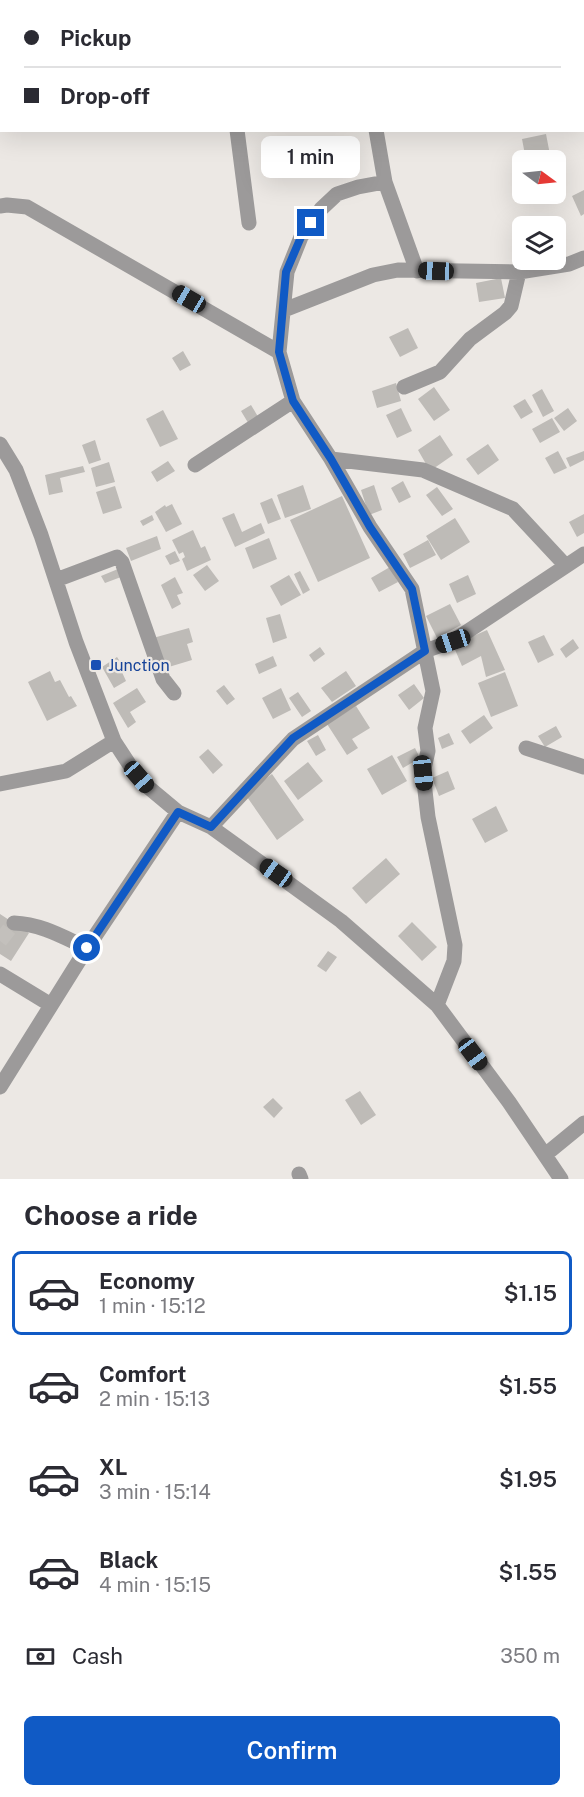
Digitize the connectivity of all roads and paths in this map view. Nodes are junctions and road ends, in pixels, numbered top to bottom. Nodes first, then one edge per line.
1 (237, 132) edge
2 (376, 132) edge
3 (384, 182) junction
4 (0, 206) edge
5 (249, 223) dead end
6 (584, 258) edge
7 (417, 270) junction
8 (519, 272) junction
9 (284, 310) junction
10 (279, 352) junction
11 (405, 387) dead end
12 (293, 401) junction
13 (0, 444) edge
14 (331, 459) junction
15 (195, 465) dead end
16 (584, 554) edge
17 (566, 566) junction
18 (56, 580) junction
19 (425, 651) junction
20 (174, 693) dead end
21 (114, 741) junction
22 (526, 748) dead end
23 (584, 767) edge
24 (0, 784) edge
25 (178, 812) junction
26 (211, 827) junction
27 (14, 923) dead end
28 (87, 948) junction
29 (0, 974) edge
30 (51, 1005) junction
31 (437, 1005) junction
32 (0, 1087) edge
33 (584, 1123) edge
34 (545, 1155) junction
35 (561, 1179) edge

1 - 5 street
2 - 3 street
3 - 7 street
3 - 9 street
4 - 10 street
6 - 8 street
7 - 8 street
7 - 9 street
8 - 11 street
9 - 10 street
10 - 12 street
12 - 14 street
12 - 15 street
13 - 18 street
14 - 17 street
14 - 19 street
16 - 17 street
17 - 19 street
18 - 20 street
18 - 21 street
19 - 26 street
19 - 31 street
21 - 24 street
21 - 25 street
22 - 23 street
25 - 26 street
25 - 28 street
26 - 31 street
27 - 28 street
28 - 30 street
29 - 30 street
30 - 32 street
31 - 34 street
33 - 34 street
34 - 35 street

